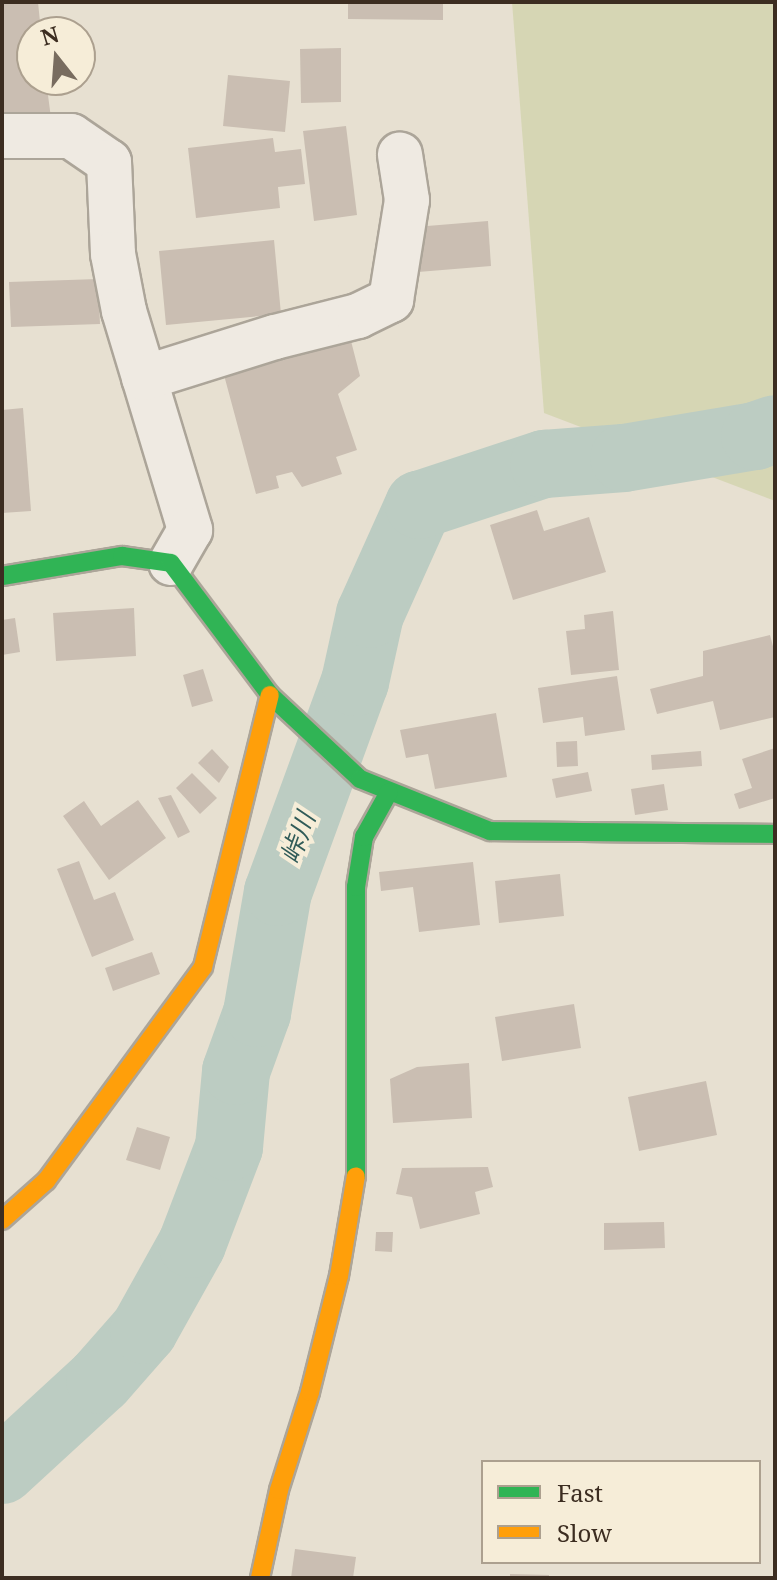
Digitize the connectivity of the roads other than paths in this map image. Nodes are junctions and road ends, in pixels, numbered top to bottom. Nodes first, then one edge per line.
1 (2, 136) edge
2 (400, 155) dead end
3 (144, 378) junction
4 (171, 563) junction
5 (2, 576) edge
6 (270, 695) junction
7 (389, 792) junction
8 (775, 834) edge
9 (2, 1220) edge
10 (260, 1578) edge

1 - 3 street
2 - 3 street
3 - 4 street
4 - 5 street
4 - 6 street
6 - 7 street
6 - 9 street
7 - 8 street
7 - 10 street

